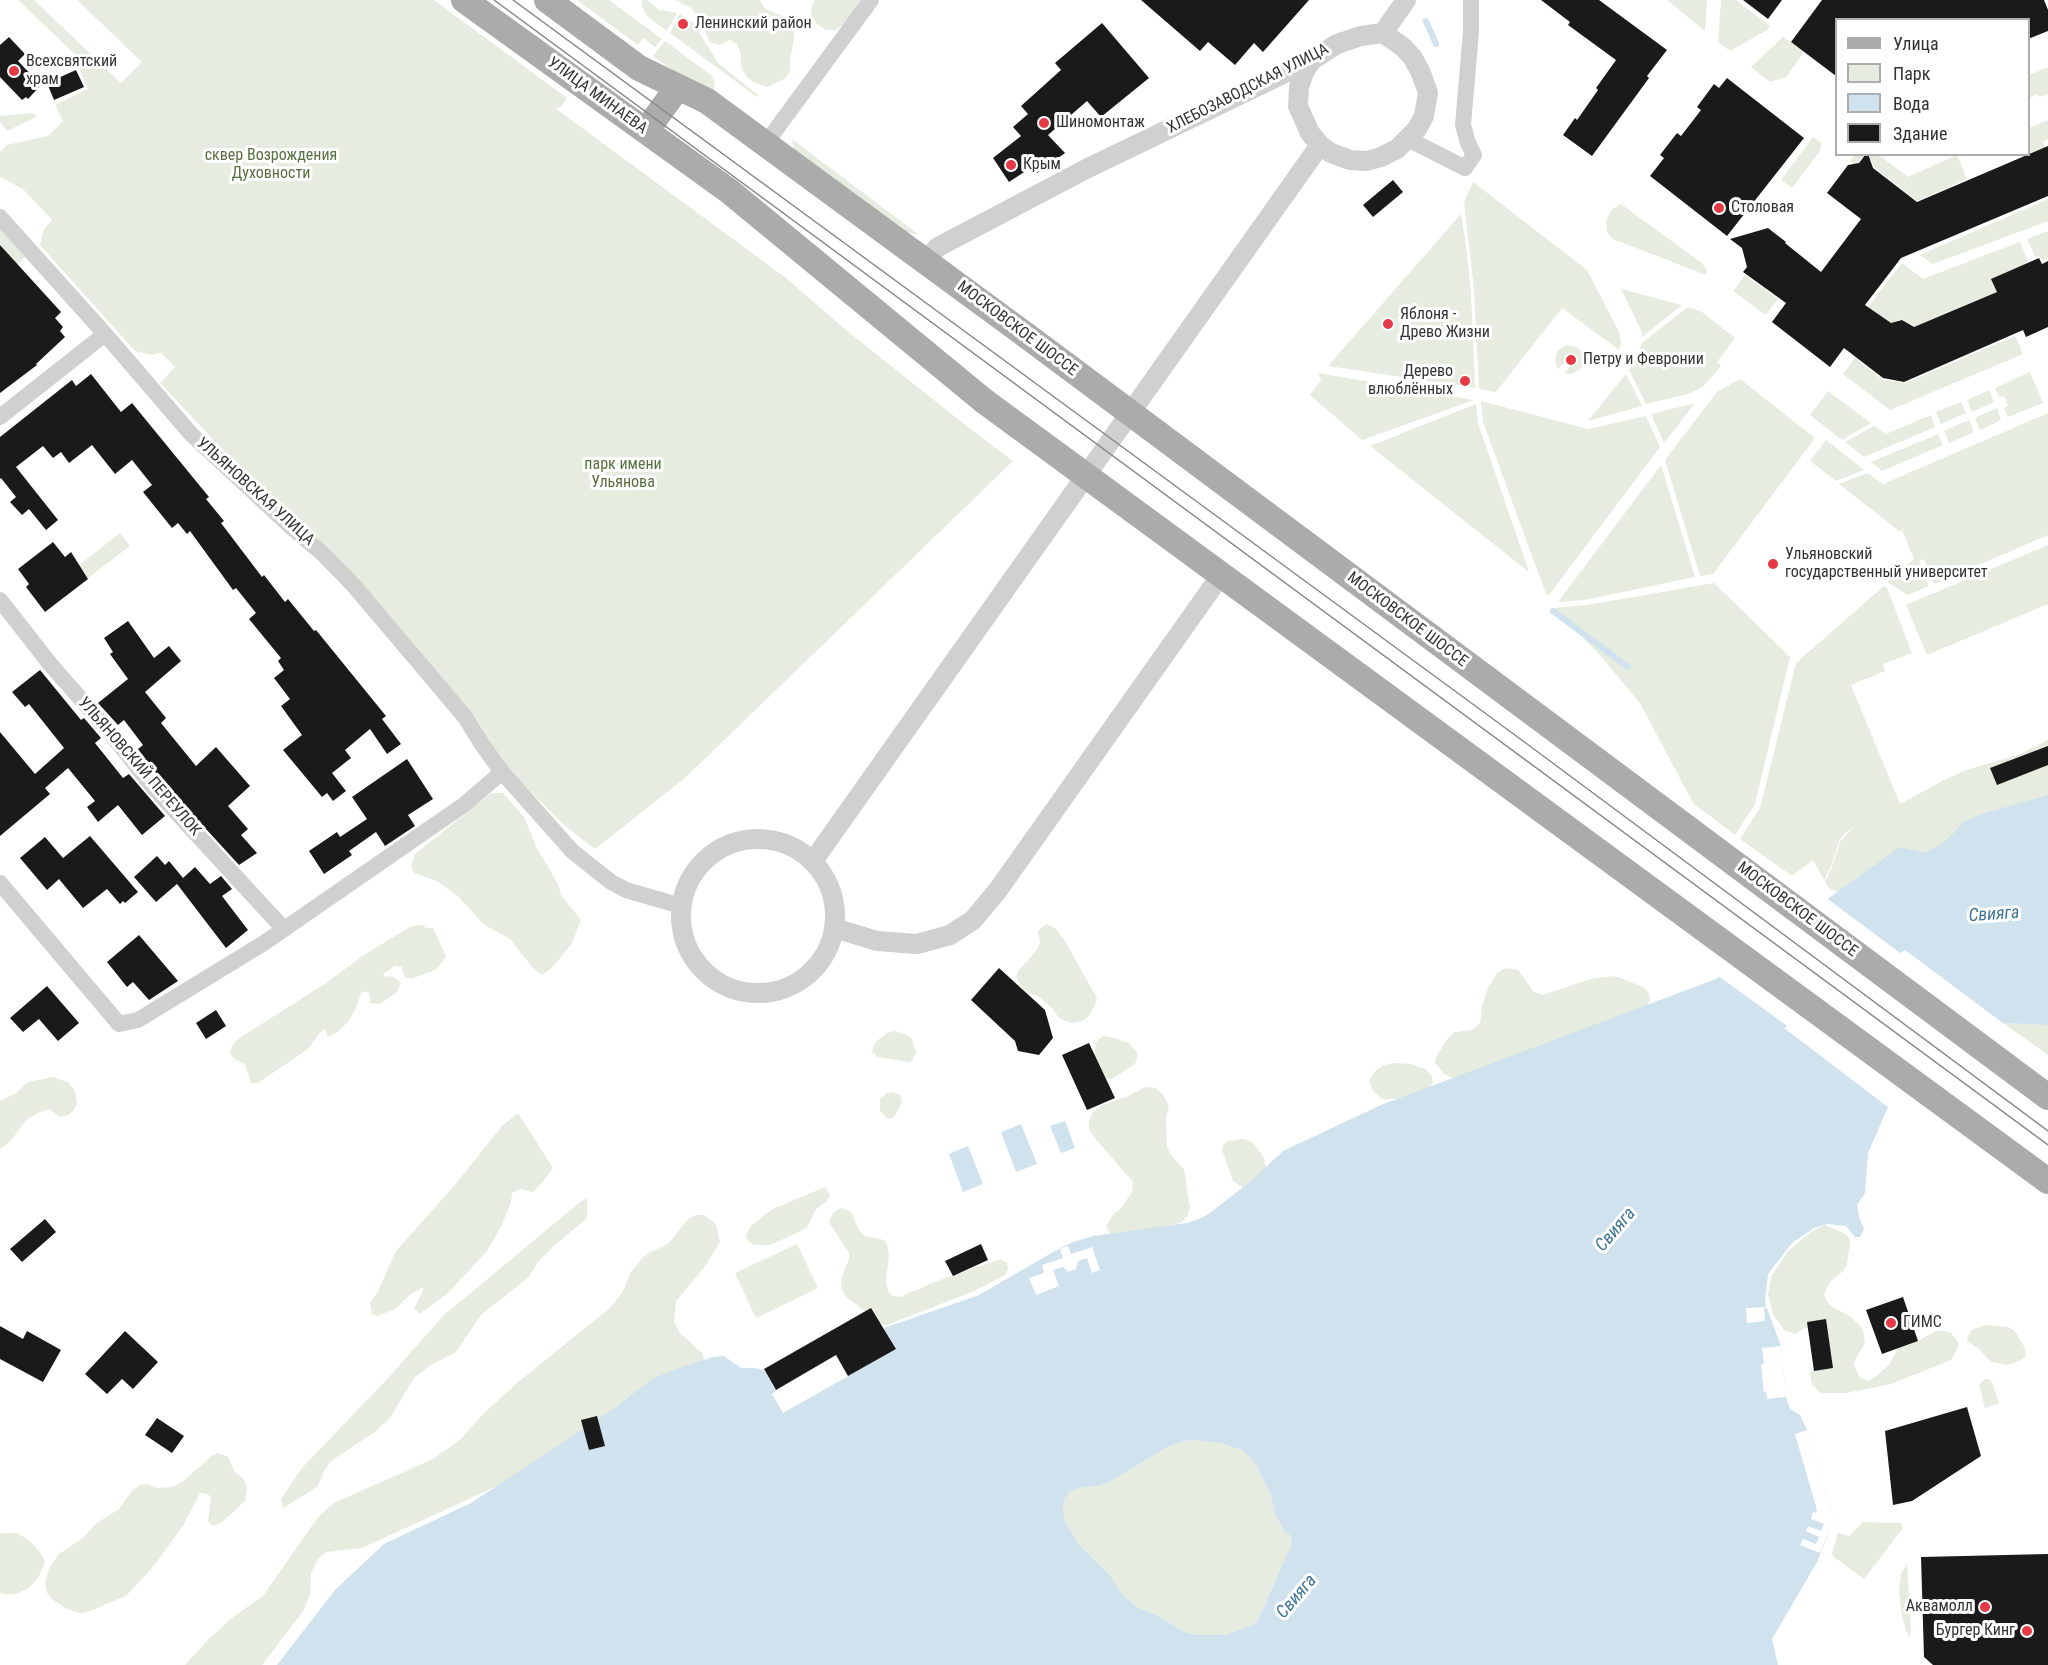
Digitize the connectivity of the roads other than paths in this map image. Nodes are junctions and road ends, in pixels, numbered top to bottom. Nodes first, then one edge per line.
1 (464, 0) edge
2 (547, 0) edge
3 (871, 0) edge
4 (1406, 0) edge
5 (1471, 0) edge
6 (1383, 33) junction
7 (1312, 60) junction
8 (678, 87) junction
9 (646, 131) junction
10 (1408, 139) junction
11 (766, 143) junction
12 (1320, 145) junction
13 (0, 217) edge
14 (925, 261) junction
15 (105, 333) junction
16 (0, 417) edge
17 (1221, 574) junction
18 (0, 600) edge
19 (502, 772) junction
20 (813, 861) junction
21 (0, 883) edge
22 (681, 906) junction
23 (284, 928) junction
24 (834, 928) junction
25 (2048, 1098) edge
26 (2048, 1181) edge

1 - 9 main road, УЛИЦА МИНАЕВА
2 - 8 main road
3 - 11 street
4 - 6 street
5 - 10 street
6 - 7 street, ХЛЕБОЗАВОДСКАЯ УЛИЦА
6 - 10 street
7 - 12 street
7 - 14 street, ХЛЕБОЗАВОДСКАЯ УЛИЦА
8 - 9 main road
8 - 11 main road
9 - 17 main road, УЛИЦА МИНАЕВА, bridge
10 - 12 street
11 - 14 main road, МОСКОВСКОЕ ШОССЕ
12 - 20 street
13 - 15 street, УЛЬЯНОВСКАЯ УЛИЦА
14 - 25 main road, МОСКОВСКОЕ ШОССЕ, bridge
15 - 16 street
15 - 19 street, УЛЬЯНОВСКАЯ УЛИЦА
17 - 24 street
17 - 26 main road, bridge
18 - 23 street, УЛЬЯНОВСКИЙ ПЕРЕУЛОК
19 - 22 street, УЛЬЯНОВСКАЯ УЛИЦА
19 - 23 street
20 - 22 street
20 - 24 street
21 - 23 street
22 - 24 street

